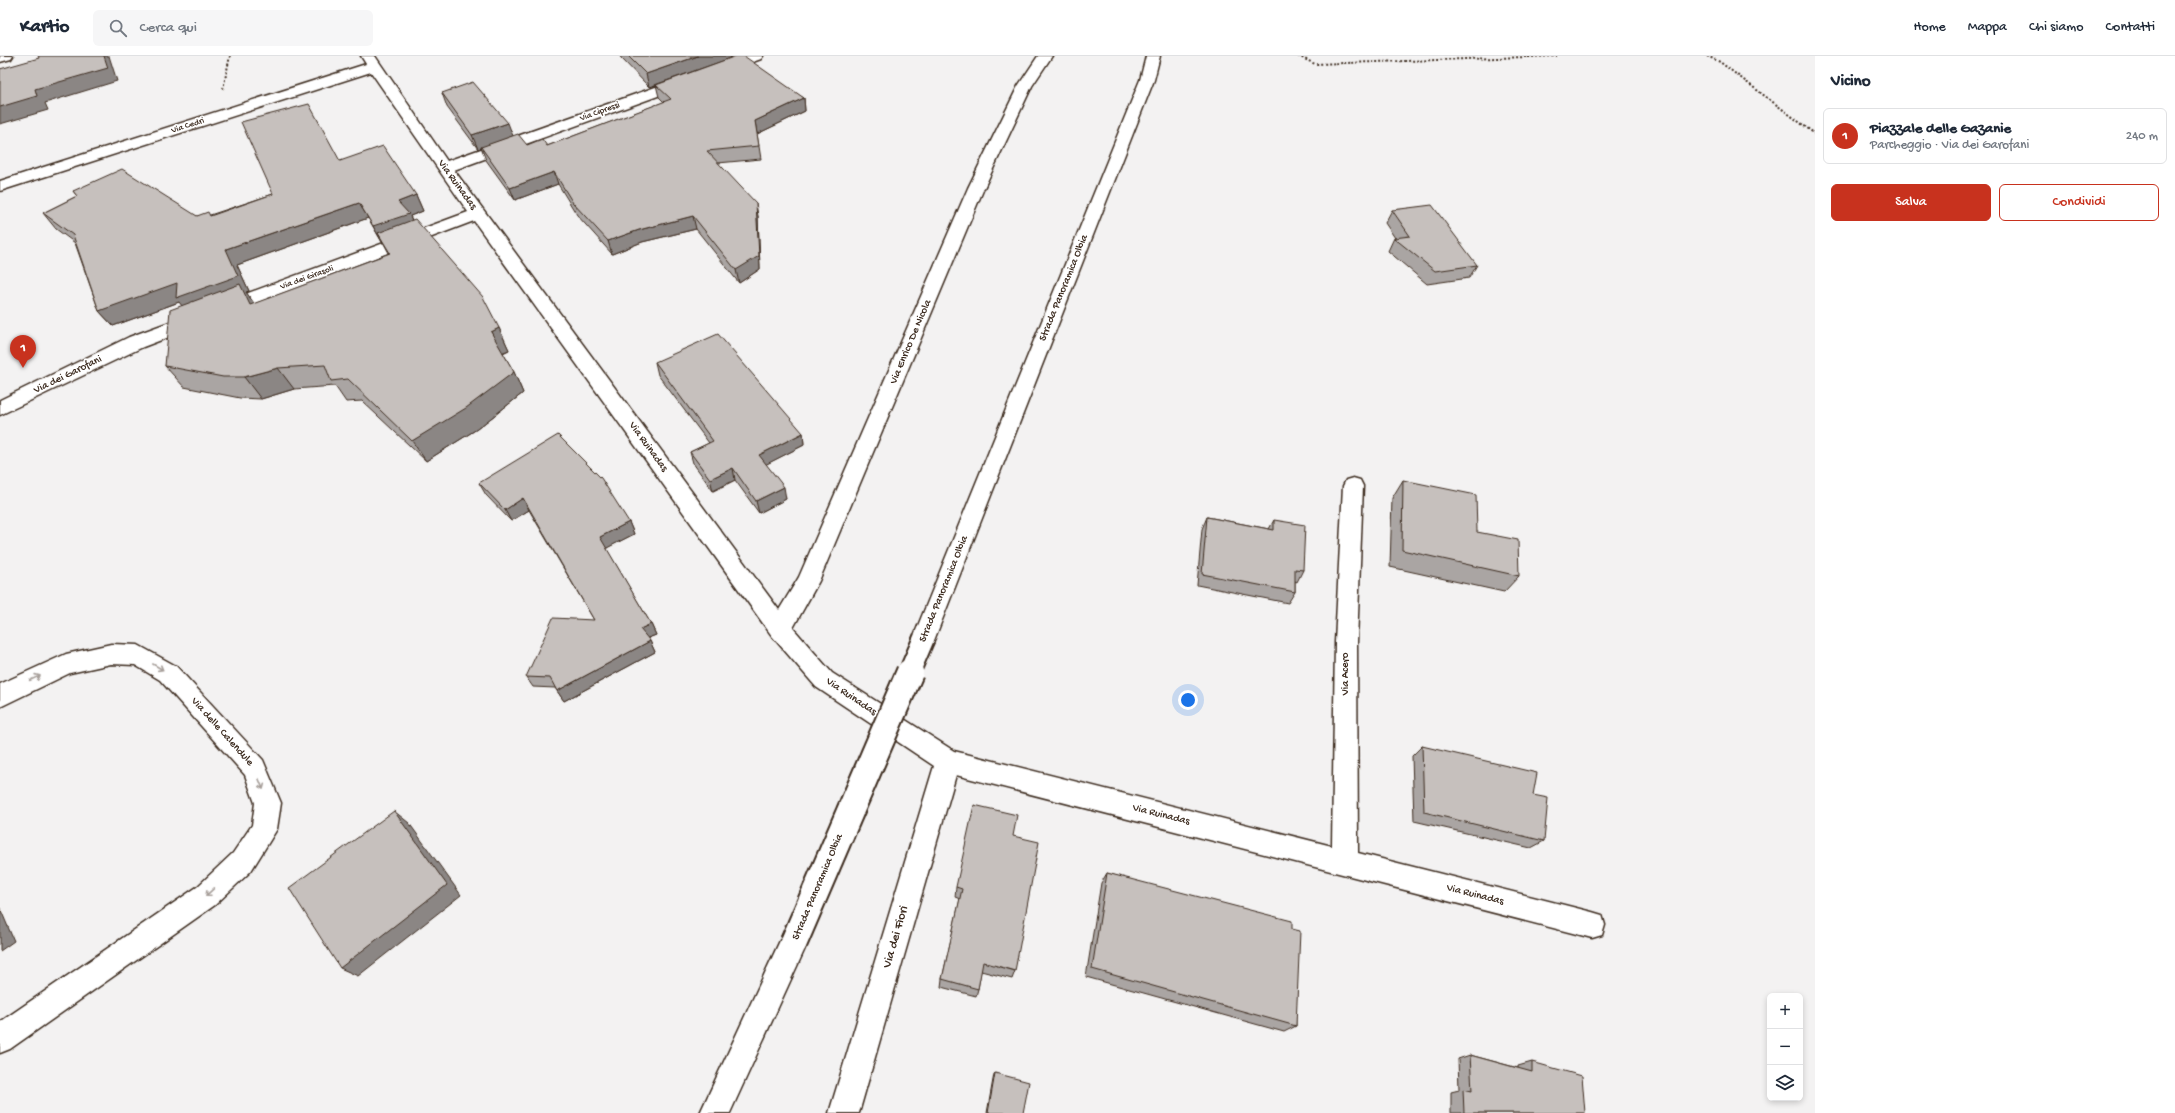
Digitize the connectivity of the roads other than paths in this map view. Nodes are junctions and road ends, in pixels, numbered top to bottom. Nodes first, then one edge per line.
1 (6, 56) edge
2 (756, 56) edge
3 (1045, 56) edge
4 (1153, 56) edge
5 (0, 58) edge
6 (372, 61) edge
7 (444, 168) junction
8 (0, 186) edge
9 (478, 214) junction
10 (136, 342) joint
11 (0, 408) edge
12 (1353, 486) dead end
13 (780, 629) junction
14 (0, 696) edge
15 (948, 761) junction
16 (1345, 862) junction
17 (1592, 925) dead end
18 (0, 1039) edge
19 (715, 1113) edge
20 (844, 1113) edge

1 - 5 main road
2 - 7 main road, Via Cipressi
3 - 13 main road, Via Enrico De Nicola
4 - 19 main road, Strada Panoramica Olbia, bridge
6 - 7 main road, Via Ruinadas
6 - 8 main road, Via Cedri
7 - 9 main road, Via Ruinadas
9 - 10 main road, Via dei Girasoli
9 - 13 main road, Via Ruinadas
10 - 11 main road, Via dei Garofani
12 - 16 main road, Via Acero
13 - 15 main road, Via Ruinadas
14 -> 18 main road, Via delle Calendule
15 - 16 main road, Via Ruinadas
15 - 20 main road, Via dei Fiori
16 - 17 main road, Via Ruinadas

